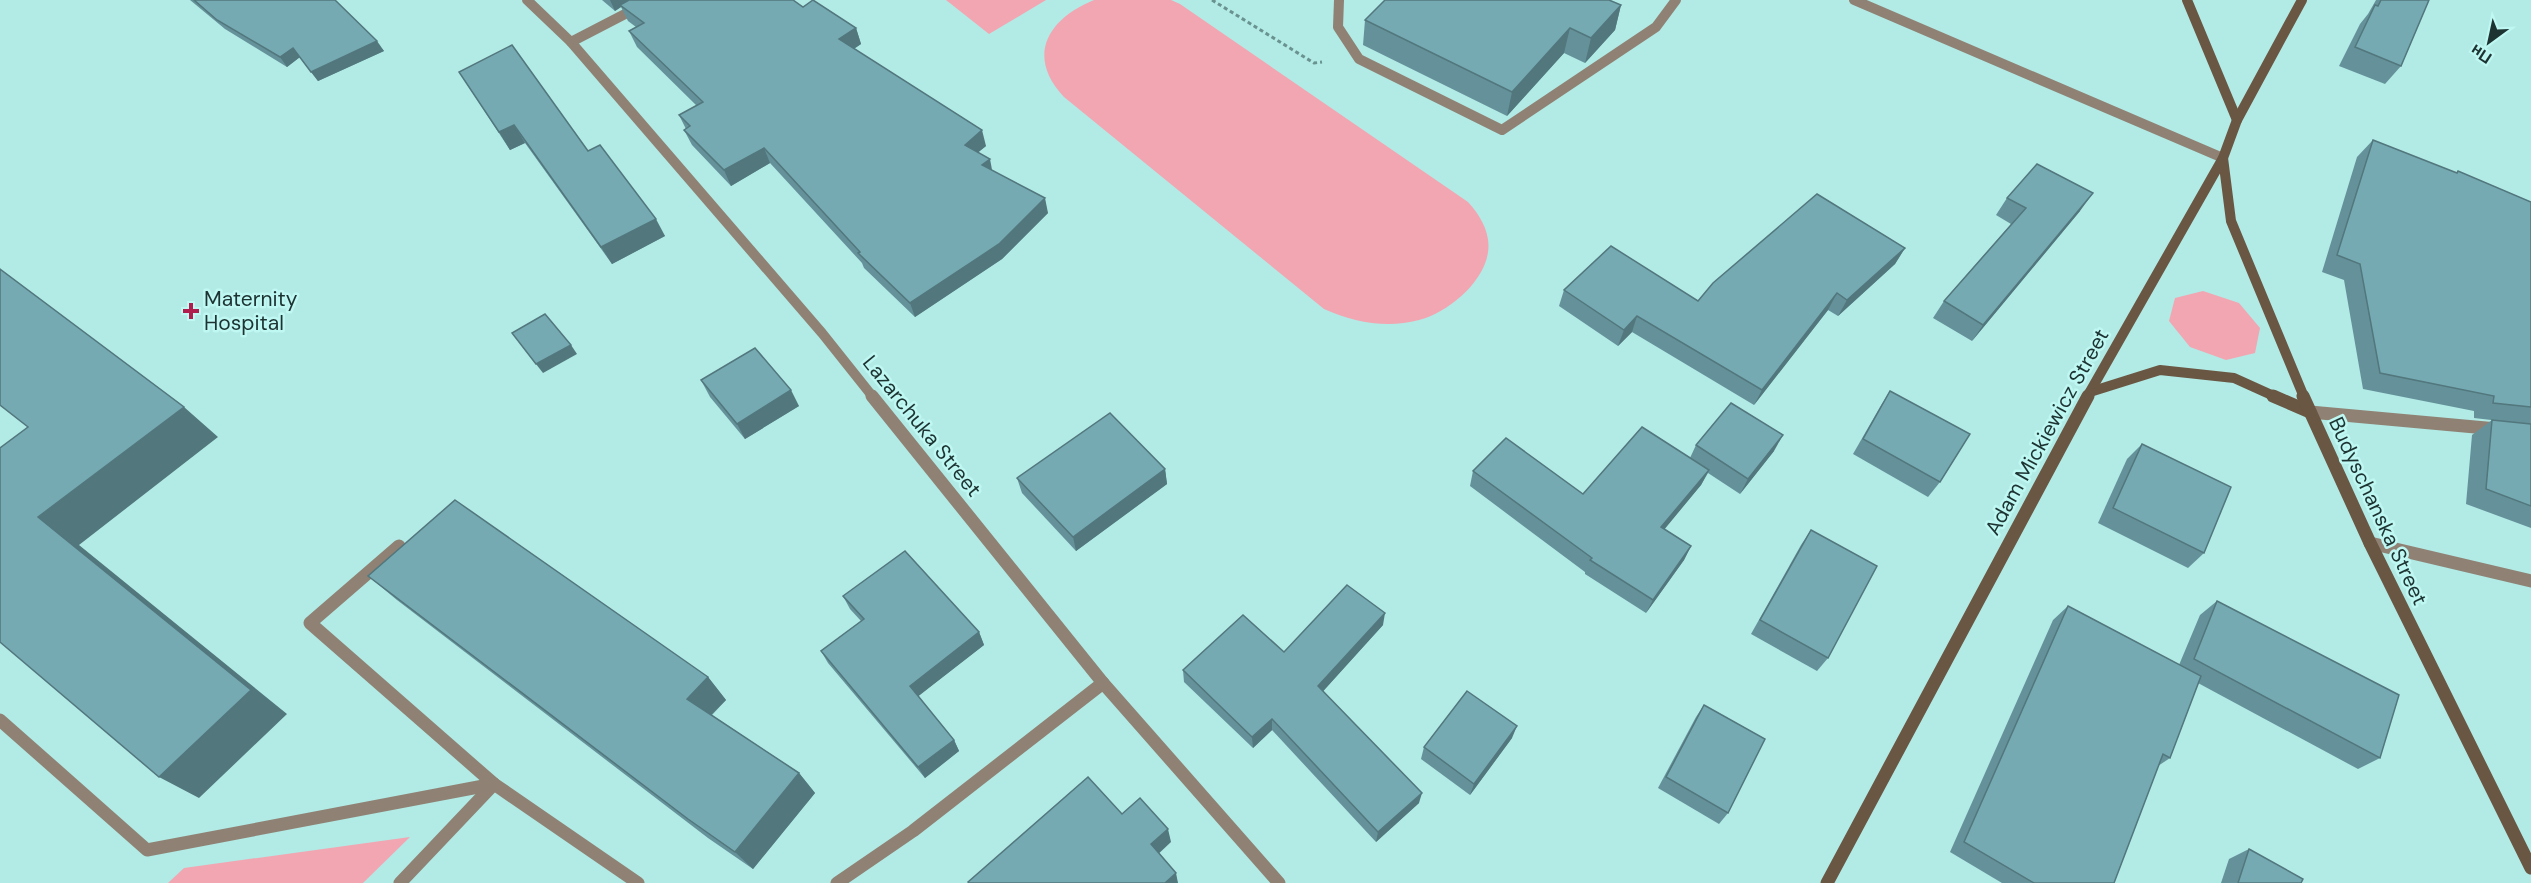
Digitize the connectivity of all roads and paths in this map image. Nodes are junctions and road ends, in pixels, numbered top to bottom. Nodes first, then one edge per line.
1 (527, 0) edge
2 (652, 0) edge
3 (1212, 0) edge
4 (1339, 0) edge
5 (1676, 0) edge
6 (1854, 0) edge
7 (2187, 0) edge
8 (2302, 0) edge
9 (571, 42) junction
10 (1359, 59) junction
11 (2237, 120) junction
12 (2223, 158) junction
13 (2090, 392) junction
14 (2310, 412) junction
15 (2508, 430) edge
16 (2370, 543) junction
17 (399, 546) edge
18 (2531, 581) edge
19 (1103, 683) junction
20 (0, 720) edge
21 (494, 784) junction
22 (2531, 868) edge
23 (400, 883) edge
24 (638, 883) edge
25 (837, 883) edge
26 (1280, 883) edge
27 (1827, 883) edge

1 - 9 street, Lazarchuka Street
2 - 9 street
3 - 10 path
4 - 10 street
5 - 10 street
6 - 12 street
7 - 11 street
8 - 11 street, Adam Mickiewicz Street
9 - 19 street, Lazarchuka Street
11 - 12 street, Adam Mickiewicz Street
12 - 13 street, Adam Mickiewicz Street
12 - 14 street, Budyschanska Street
13 - 14 street
13 - 27 street, Adam Mickiewicz Street
14 - 15 street
14 - 16 street, Budyschanska Street
16 - 18 street
16 - 22 street, Budyschanska Street
17 - 21 street
19 - 25 street
19 - 26 street, Lazarchuka Street
20 - 21 street
21 - 23 street
21 - 24 street

